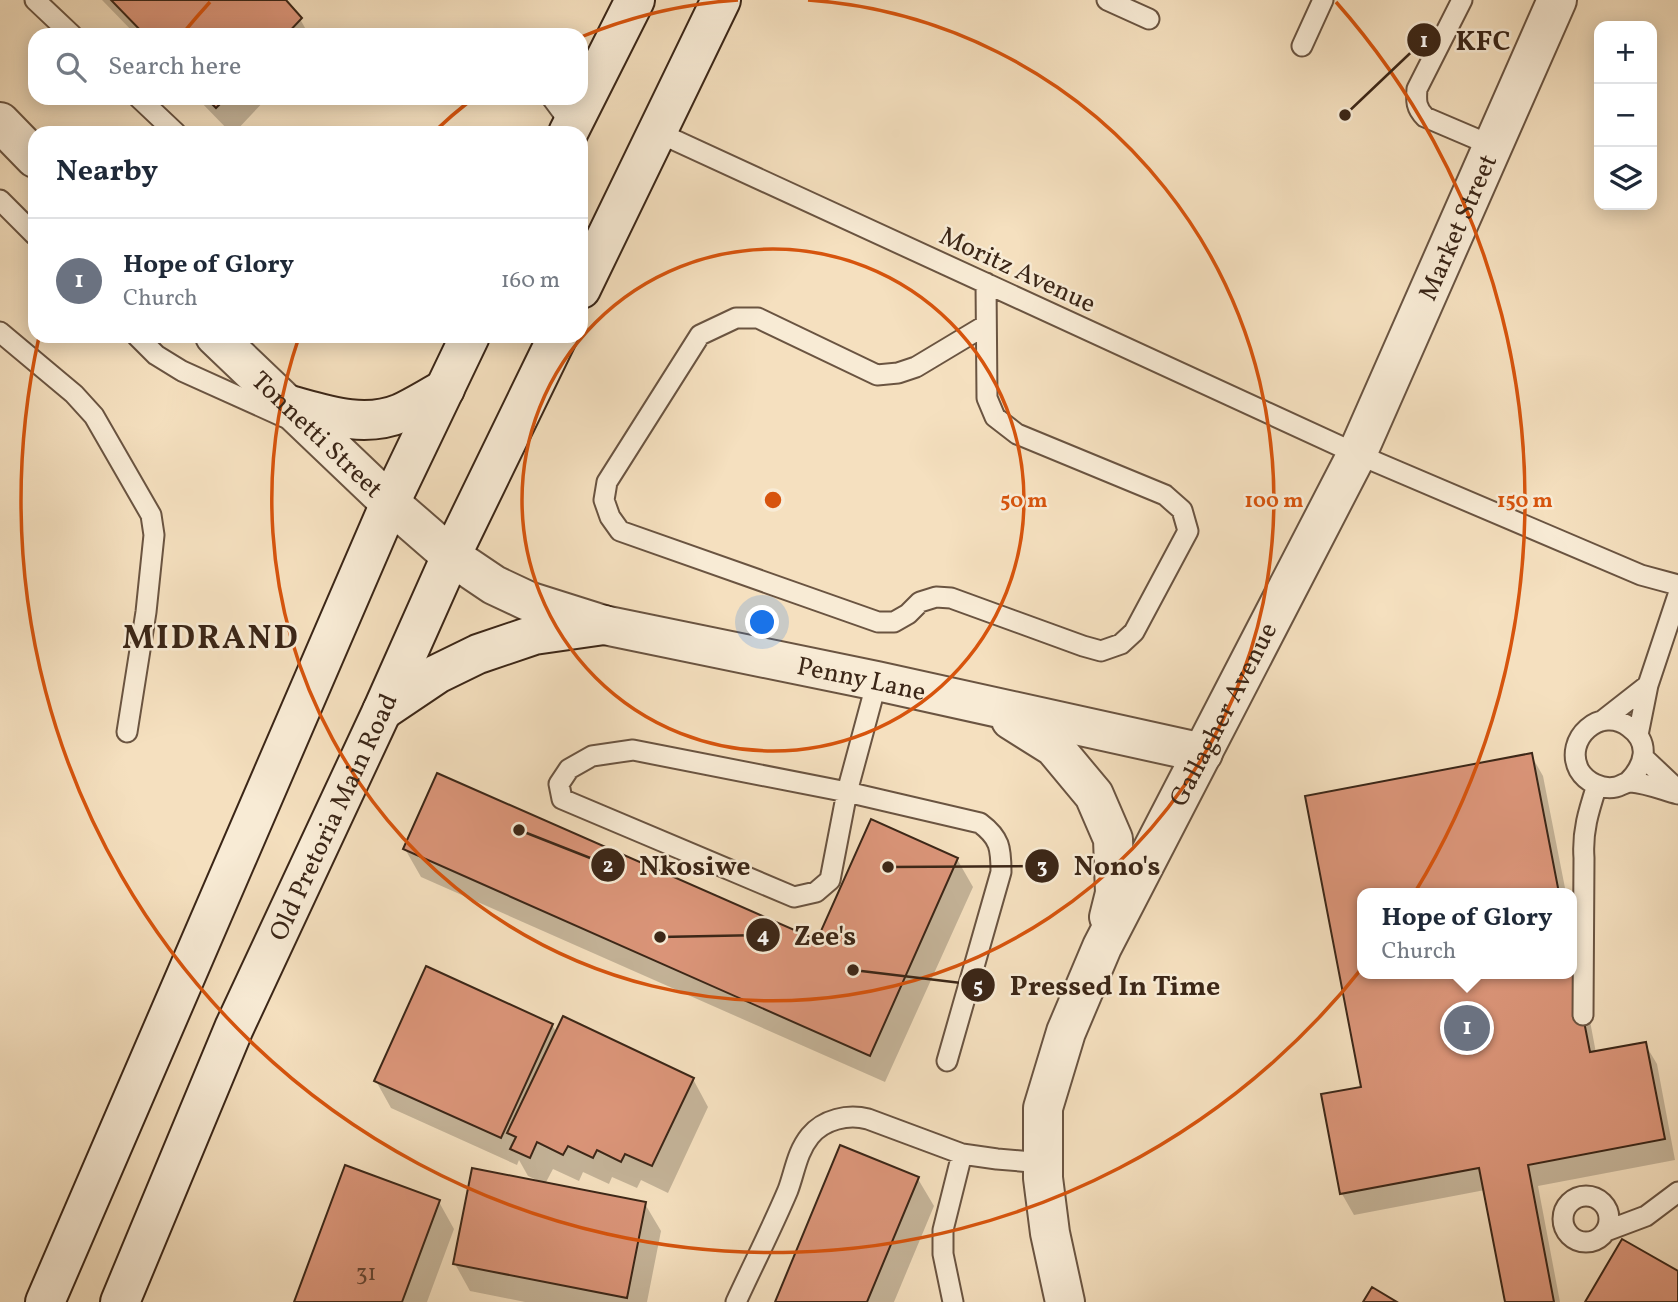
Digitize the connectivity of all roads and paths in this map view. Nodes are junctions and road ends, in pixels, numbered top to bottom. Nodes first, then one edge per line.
1 (35, 0) edge
2 (635, 0) edge
3 (721, 0) edge
4 (1107, 0) edge
5 (1323, 0) edge
6 (1462, 0) edge
7 (1557, 0) edge
8 (1149, 19) dead end
9 (65, 28) edge
10 (1302, 46) dead end
11 (594, 56) edge
12 (146, 105) edge
13 (0, 121) edge
14 (169, 126) edge
15 (657, 132) junction
16 (1493, 146) junction
17 (28, 151) edge
18 (0, 200) edge
19 (28, 228) edge
20 (588, 275) edge
21 (986, 283) junction
22 (986, 326) junction
23 (0, 331) edge
24 (144, 343) edge
25 (222, 343) edge
26 (467, 343) edge
27 (555, 343) edge
28 (445, 389) junction
29 (286, 404) junction
30 (314, 430) junction
31 (1357, 454) junction
32 (390, 503) junction
33 (451, 556) junction
34 (1678, 585) edge
35 (1678, 595) edge
36 (604, 625) junction
37 (877, 681) junction
38 (1648, 685) junction
39 (985, 704) junction
40 (382, 711) junction
41 (1602, 721) junction
42 (127, 732) dead end
43 (1638, 735) junction
44 (1203, 753) junction
45 (1643, 757) junction
46 (1628, 782) junction
47 (1597, 785) junction
48 (847, 792) junction
49 (1678, 792) edge
50 (1102, 947) junction
51 (1583, 1015) dead end
52 (947, 1061) dead end
53 (962, 1154) junction
54 (1043, 1163) junction
55 (1678, 1192) edge
56 (1661, 1206) junction
57 (1608, 1210) junction
58 (1606, 1231) junction
59 (46, 1302) edge
60 (120, 1302) edge
61 (736, 1302) edge
62 (953, 1302) edge
63 (1065, 1302) edge

1 - 9 lane
2 - 11 main road
3 - 15 main road
4 - 8 lane
5 - 10 lane
6 - 16 lane
7 - 16 main road, Market Street
12 - 14 lane
13 - 17 main road
15 - 20 main road
15 - 21 lane, Moritz Avenue
16 - 31 main road, Market Street
18 - 19 lane
21 - 22 lane
21 - 31 lane, Moritz Avenue
22 - 22 lane
23 - 42 lane
24 - 30 lane
25 - 29 main road, Tonnetti Street
26 - 28 main road
27 - 33 main road, Old Pretoria Main Road
28 - 29 main road
28 - 32 main road
29 - 30 main road, Tonnetti Street
30 - 32 main road, Tonnetti Street
31 - 34 lane, Moritz Avenue
31 - 44 main road, Gallagher Avenue
32 - 33 main road, Tonnetti Street
32 - 59 main road
33 - 36 main road, Penny Lane
33 - 40 main road, Old Pretoria Main Road
35 - 38 lane
36 - 37 main road, Penny Lane
36 - 40 main road
37 - 39 main road, Penny Lane
37 - 48 lane
38 - 41 lane
38 - 43 lane
39 - 44 main road, Penny Lane
39 - 50 main road
40 - 60 main road, Old Pretoria Main Road
41 - 43 lane
41 - 47 lane
43 - 45 lane
44 - 50 main road, Gallagher Avenue
45 - 46 lane
45 - 49 lane
46 - 47 lane
46 - 49 lane
47 - 51 lane
48 - 48 lane
48 - 52 lane
50 - 54 main road, Gallagher Avenue
53 - 54 lane
53 - 61 lane
53 - 62 lane
54 - 63 main road, Gallagher Avenue
55 - 56 lane
56 - 57 lane
56 - 58 lane
57 - 58 lane
57 - 58 lane

